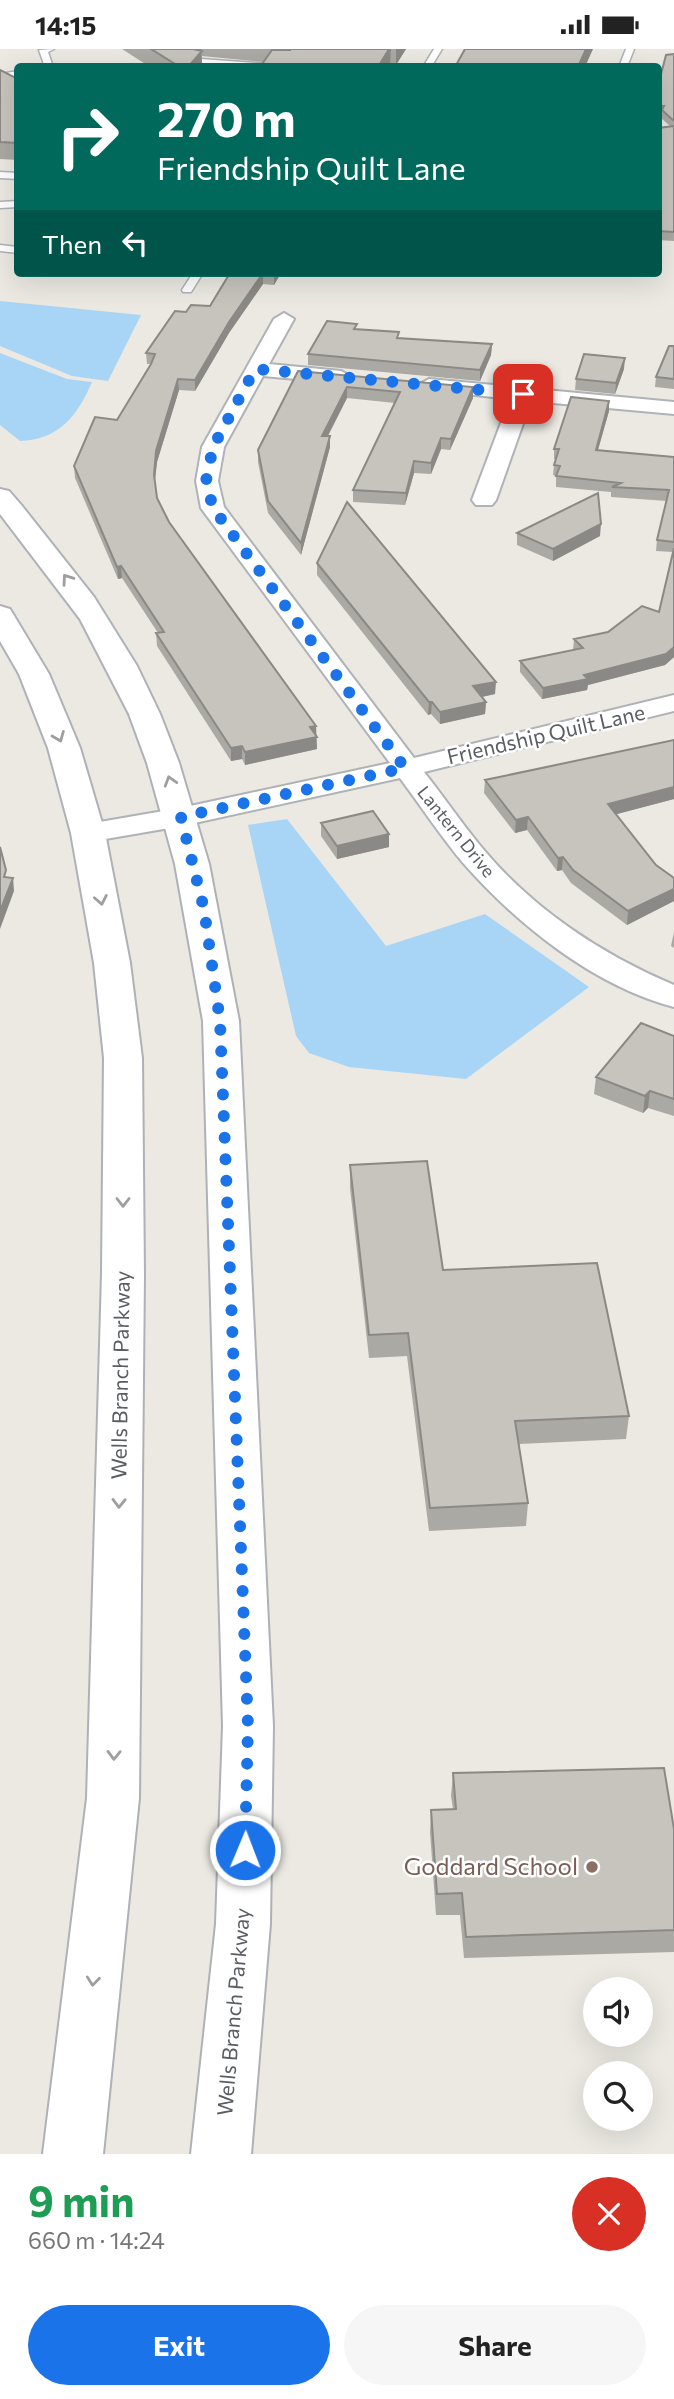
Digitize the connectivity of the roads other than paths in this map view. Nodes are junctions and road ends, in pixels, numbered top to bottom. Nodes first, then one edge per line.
1 (50, 49) edge
2 (48, 63) edge
3 (203, 63) edge
4 (231, 63) edge
5 (195, 277) edge
6 (187, 290) dead end
7 (284, 319) dead end
8 (255, 369) junction
9 (356, 378) edge
10 (411, 383) edge
11 (523, 394) junction
12 (674, 408) edge
13 (0, 497) edge
14 (484, 500) dead end
15 (0, 615) edge
16 (674, 703) edge
17 (405, 768) junction
18 (181, 817) junction
19 (88, 833) junction
20 (674, 997) edge
21 (73, 2154) edge
22 (220, 2154) edge

1 - 2 lane
3 - 4 lane
5 - 6 lane
7 - 8 street, Lantern Drive
8 - 9 street
8 - 17 street, Lantern Drive
10 - 11 street
11 - 12 street
11 - 14 street
18 -> 13 main road, Wells Branch Parkway
15 -> 19 main road, Wells Branch Parkway
16 - 17 street, Friendship Quilt Lane
17 - 18 street, Friendship Quilt Lane
17 - 20 street, Lantern Drive
18 - 19 street, Friendship Quilt Lane
18 - 22 main road, Wells Branch Parkway
19 -> 21 main road, Wells Branch Parkway

